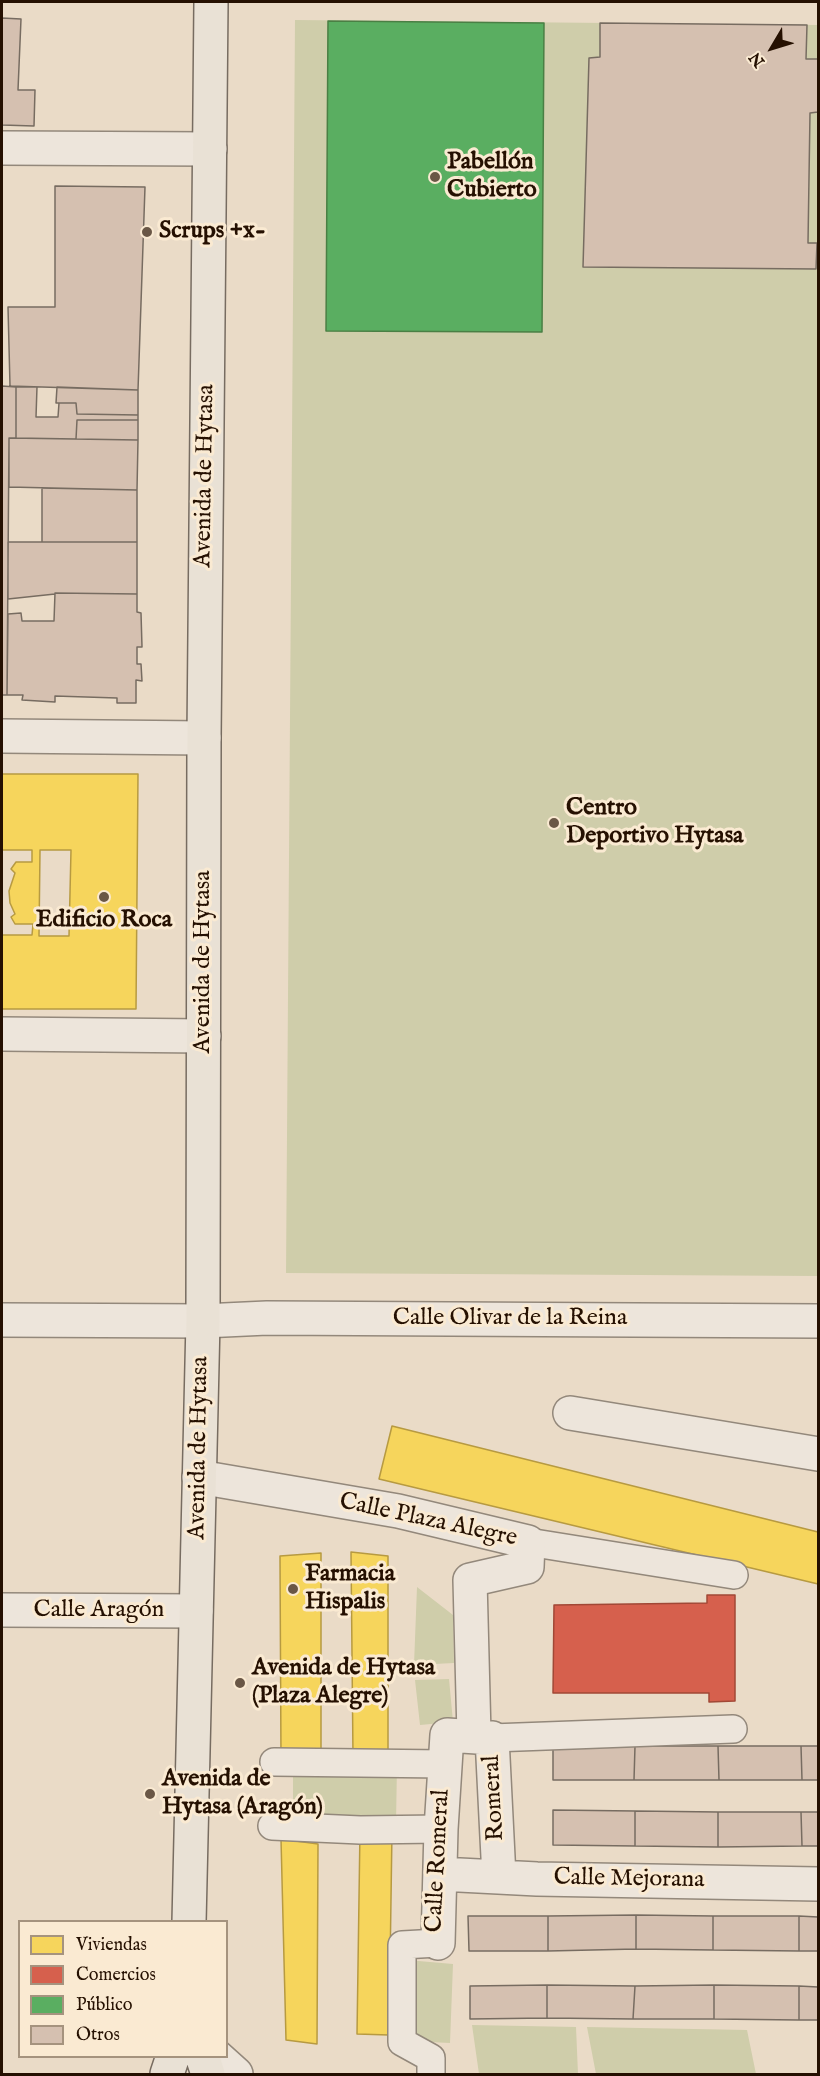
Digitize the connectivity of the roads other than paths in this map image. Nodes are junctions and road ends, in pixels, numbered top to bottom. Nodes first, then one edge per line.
1 (211, 2) edge
2 (2, 148) edge
3 (210, 149) junction
4 (2, 736) edge
5 (204, 738) junction
6 (2, 1034) edge
7 (204, 1036) junction
8 (2, 1320) edge
9 (202, 1321) junction
10 (819, 1322) edge
11 (570, 1413) dead end
12 (819, 1454) edge
13 (199, 1477) junction
14 (465, 1527) junction
15 (528, 1542) junction
16 (734, 1575) dead end
17 (470, 1580) junction
18 (2, 1610) edge
19 (196, 1611) junction
20 (734, 1729) dead end
21 (483, 1737) junction
22 (274, 1762) dead end
23 (445, 1764) junction
24 (272, 1826) dead end
25 (441, 1829) junction
26 (440, 1874) junction
27 (499, 1877) junction
28 (819, 1884) edge
29 (189, 1920) edge
30 (438, 1943) joint
31 (171, 2058) edge
32 (203, 2058) edge
33 (218, 2058) edge
34 (167, 2074) edge
35 (208, 2074) edge
36 (236, 2074) edge
37 (431, 2074) edge

1 - 3 main road, Avenida de Hytasa
2 - 3 street
3 - 5 main road, Avenida de Hytasa
4 - 5 street
5 - 7 main road, Avenida de Hytasa
6 - 7 street
7 - 9 main road, Avenida de Hytasa
8 - 9 street, Calle Olivar de la Reina
9 - 10 street, Calle Olivar de la Reina
9 - 13 main road, Avenida de Hytasa
11 - 12 street
13 - 14 street, Calle Plaza Alegre
13 - 19 main road, Avenida de Hytasa
14 - 15 street, Calle Plaza Alegre
14 - 17 street
15 - 16 street
15 - 17 street, Calle Plaza Alegre
17 - 21 street, Calle Plaza Alegre
18 - 19 street, Calle Aragón
19 - 29 main road, Avenida de Hytasa
20 - 21 street
21 - 23 street, Calle Romeral
21 - 27 street, Romeral
22 - 23 street
23 - 25 street, Calle Romeral
24 - 25 street
25 - 26 street, Calle Romeral
26 - 27 street, Calle Mejorana
26 - 30 street, Calle Romeral
27 - 28 street, Calle Mejorana
30 - 37 street, Calle Romeral
31 - 34 main road
32 - 35 main road
33 - 36 street

